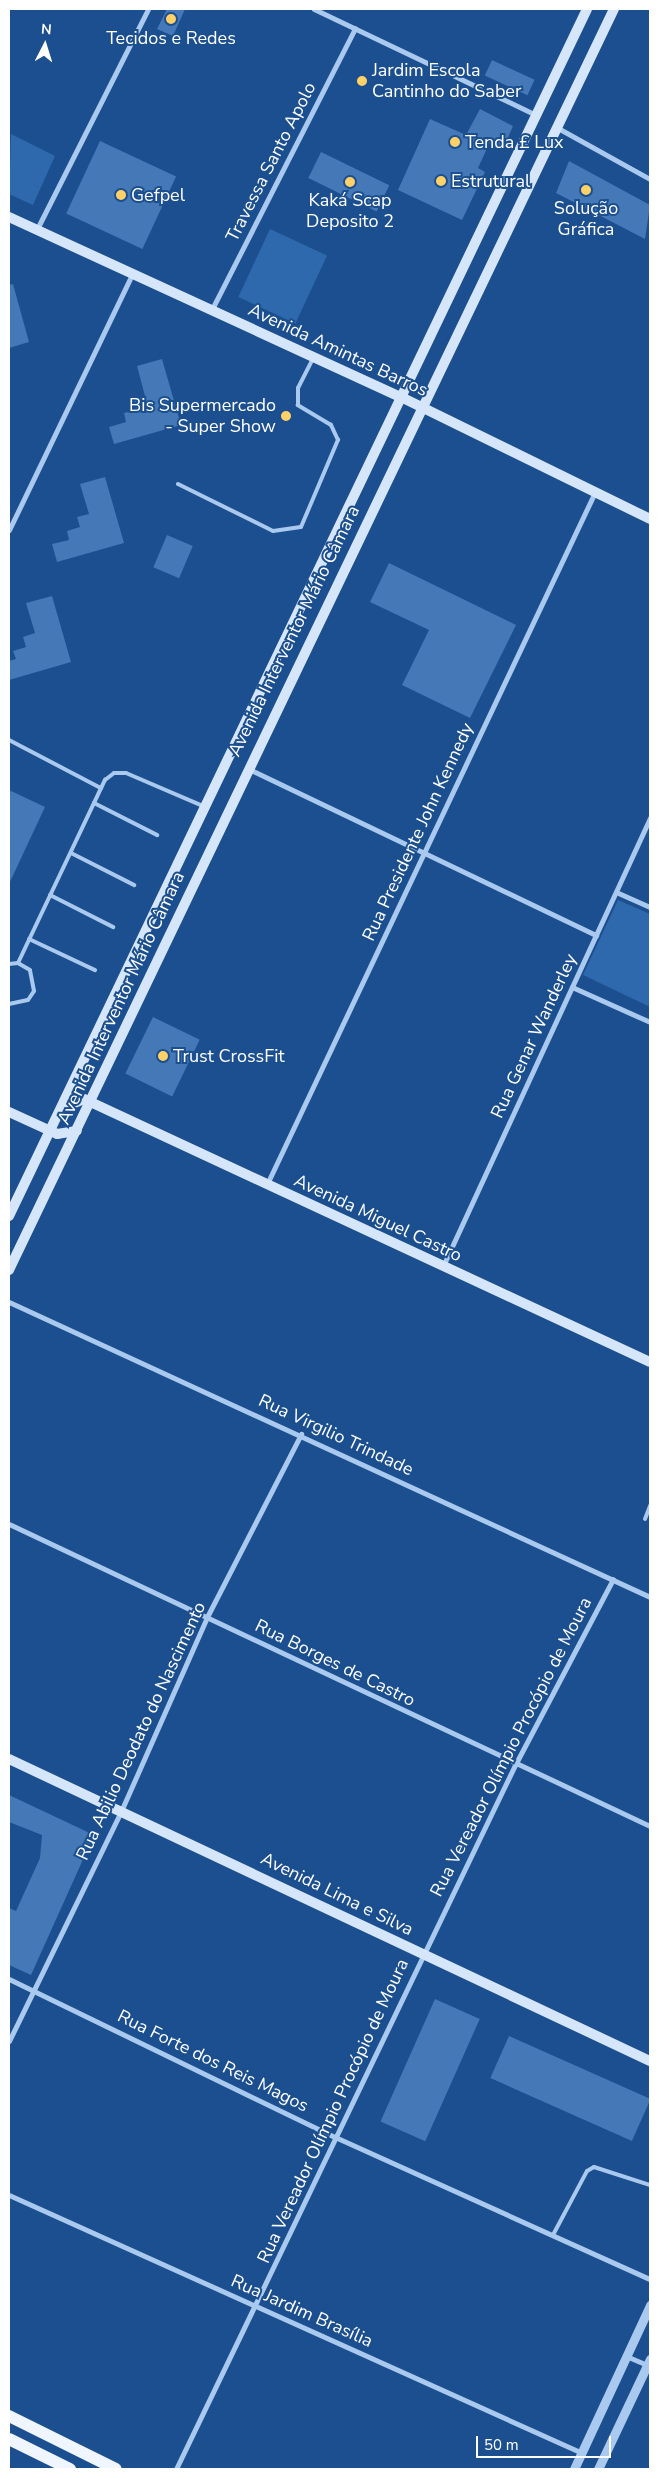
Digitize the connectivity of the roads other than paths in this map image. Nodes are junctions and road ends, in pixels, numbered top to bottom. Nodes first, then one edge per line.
1 (148, 9) edge
2 (314, 9) edge
3 (587, 9) edge
4 (614, 9) edge
5 (355, 28) junction
6 (536, 115) junction
7 (556, 127) junction
8 (650, 179) edge
9 (9, 217) edge
10 (36, 231) junction
11 (132, 273) junction
12 (212, 309) junction
13 (314, 356) junction
14 (401, 397) junction
15 (420, 407) junction
16 (178, 484) dead end
17 (595, 492) junction
18 (650, 519) edge
19 (9, 530) edge
20 (9, 740) edge
21 (246, 768) junction
22 (101, 788) junction
23 (94, 803) junction
24 (203, 806) junction
25 (650, 818) edge
26 (157, 835) dead end
27 (424, 851) junction
28 (71, 853) junction
29 (134, 885) dead end
30 (616, 892) junction
31 (50, 896) junction
32 (650, 907) edge
33 (113, 927) dead end
34 (596, 935) junction
35 (29, 939) junction
36 (18, 963) junction
37 (9, 964) edge
38 (94, 970) dead end
39 (572, 987) junction
40 (9, 1004) edge
41 (650, 1022) edge
42 (91, 1102) junction
43 (9, 1112) edge
44 (60, 1112) junction
45 (51, 1131) junction
46 (77, 1131) junction
47 (267, 1184) junction
48 (9, 1216) edge
49 (443, 1266) junction
50 (9, 1270) edge
51 (9, 1302) edge
52 (650, 1362) edge
53 (301, 1434) junction
54 (650, 1506) edge
55 (644, 1518) dead end
56 (9, 1524) edge
57 (613, 1579) junction
58 (650, 1597) edge
59 (207, 1617) junction
60 (9, 1758) edge
61 (515, 1765) junction
62 (122, 1809) junction
63 (650, 1826) edge
64 (422, 1953) junction
65 (9, 1979) edge
66 (34, 1991) junction
67 (9, 2041) edge
68 (650, 2061) edge
69 (335, 2137) junction
70 (650, 2185) edge
71 (9, 2195) edge
72 (553, 2235) junction
73 (650, 2279) edge
74 (257, 2305) junction
75 (650, 2305) edge
76 (626, 2356) junction
77 (649, 2363) edge
78 (9, 2416) edge
79 (9, 2439) edge
80 (582, 2453) junction
81 (97, 2464) edge
82 (70, 2469) edge
83 (116, 2469) edge
84 (176, 2469) edge
85 (574, 2469) edge
86 (598, 2469) edge

1 - 10 street
2 - 5 street
3 - 6 main road, Avenida Interventor Mário Câmara
4 - 7 main road, Avenida Interventor Mário Câmara
5 - 6 street
5 - 12 street, Travessa Santo Apolo
6 - 14 main road, Avenida Interventor Mário Câmara
7 - 8 street
7 - 15 main road, Avenida Interventor Mário Câmara
9 - 10 main road, Avenida Amintas Barros
10 - 11 main road, Avenida Amintas Barros
11 - 12 main road, Avenida Amintas Barros
11 - 19 street
12 - 13 main road, Avenida Amintas Barros
13 - 14 main road, Avenida Amintas Barros
13 - 16 lane
14 - 15 main road, Avenida Amintas Barros
14 - 24 main road, Avenida Interventor Mário Câmara
15 - 17 main road, Avenida Amintas Barros
15 - 21 main road, Avenida Interventor Mário Câmara
17 - 18 main road, Avenida Amintas Barros
17 - 27 street, Rua Presidente John Kennedy
20 - 22 lane
21 - 27 street
21 - 42 main road, Avenida Interventor Mário Câmara
22 - 23 lane
22 - 24 lane
23 - 26 lane
23 - 28 lane
24 - 44 main road, Avenida Interventor Mário Câmara
25 - 30 street, Rua Genar Wanderley
27 - 34 street
27 - 47 street, Rua Presidente John Kennedy
28 - 29 lane
28 - 31 lane
30 - 32 street
30 - 34 street, Rua Genar Wanderley
31 - 33 lane
31 - 35 lane
34 - 39 street, Rua Genar Wanderley
35 - 36 lane
35 - 38 lane
36 - 37 lane
36 - 40 lane
39 - 41 street
39 - 49 street, Rua Genar Wanderley
42 - 44 main road
42 - 46 main road, Avenida Interventor Mário Câmara
42 - 47 main road, Avenida Miguel Castro
43 - 45 main road
44 - 45 main road, Avenida Interventor Mário Câmara
45 - 46 main road
45 - 48 main road, Avenida Interventor Mário Câmara
46 - 50 main road, Avenida Interventor Mário Câmara
47 - 49 main road, Avenida Miguel Castro
49 - 52 main road, Avenida Miguel Castro
51 - 53 street, Rua Virgilio Trindade
53 - 57 street, Rua Virgilio Trindade
53 - 59 street, Rua Abilio Deodato do Nascimento
54 - 55 lane
56 - 59 street, Rua Borges de Castro
57 - 58 street, Rua Virgilio Trindade
57 - 61 street, Rua Vereador Olímpio Procópio de Moura
59 - 61 street, Rua Borges de Castro
59 - 62 street, Rua Abilio Deodato do Nascimento
60 - 62 main road, Avenida Lima e Silva
61 - 63 street, Rua Borges de Castro
61 - 64 street, Rua Vereador Olímpio Procópio de Moura
62 - 64 main road, Avenida Lima e Silva
62 - 66 street, Rua Abilio Deodato do Nascimento
64 - 68 main road, Avenida Lima e Silva
64 - 69 street, Rua Vereador Olímpio Procópio de Moura
65 - 66 street, Rua Forte dos Reis Magos
66 - 67 street, Rua Abilio Deodato do Nascimento
66 - 69 street, Rua Forte dos Reis Magos
69 - 72 street, Rua Forte dos Reis Magos
69 - 74 street, Rua Vereador Olímpio Procópio de Moura
70 - 72 lane
71 - 74 street, Rua Jardim Brasília
72 - 73 street, Rua Forte dos Reis Magos
74 - 80 street, Rua Jardim Brasília
74 - 84 street, Rua Vereador Olímpio Procópio de Moura
75 - 76 street
76 - 77 street
76 - 80 street
77 - 86 street
78 - 81 main road
79 - 82 main road
80 - 85 street
81 - 83 main road

